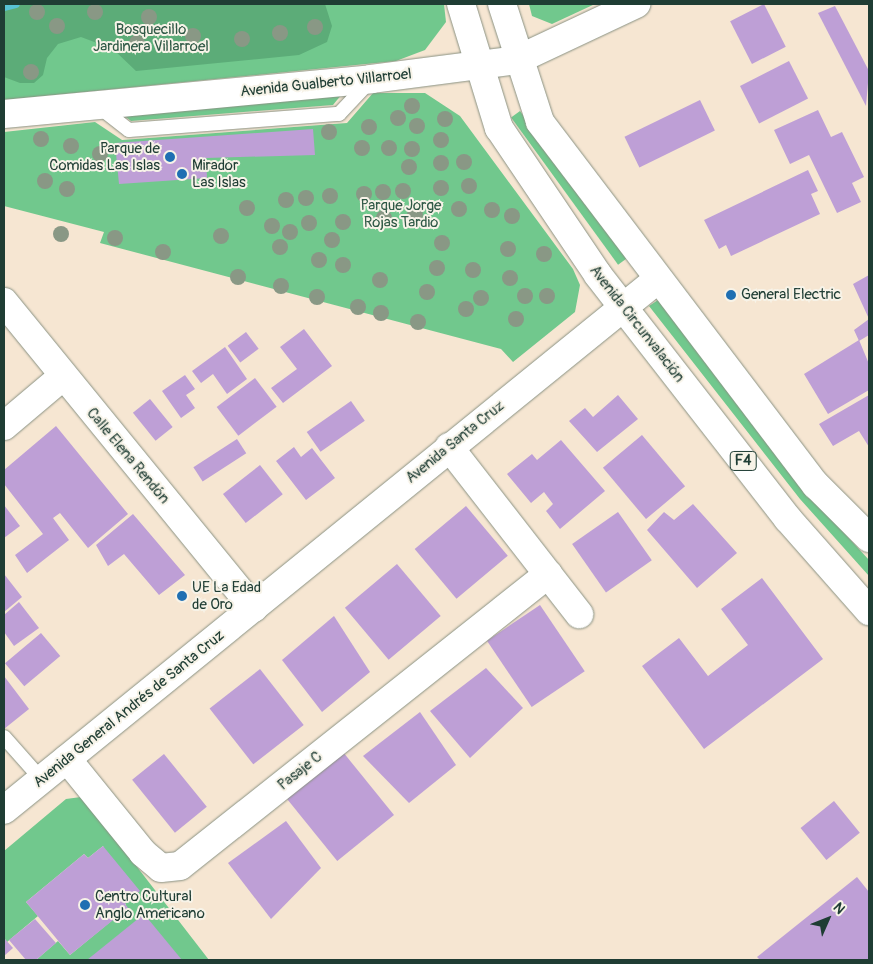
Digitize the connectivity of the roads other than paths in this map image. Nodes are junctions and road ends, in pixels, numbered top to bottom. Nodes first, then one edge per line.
1 (461, 4) edge
2 (502, 4) edge
3 (636, 4) edge
4 (517, 60) junction
5 (477, 65) junction
6 (4, 114) edge
7 (658, 279) junction
8 (4, 302) edge
9 (622, 306) junction
10 (62, 377) junction
11 (4, 426) edge
12 (449, 447) junction
13 (868, 533) edge
14 (548, 574) junction
15 (254, 608) junction
16 (869, 611) edge
17 (578, 614) dead end
18 (4, 737) edge
19 (67, 759) junction
20 (42, 780) junction
21 (4, 810) edge

1 - 5 main road, Avenida Circunvalación / F4
2 - 4 main road
3 - 4 main road, Avenida Gualberto Villarroel
4 - 5 main road, Avenida Gualberto Villarroel
4 - 7 main road
5 - 6 main road, Avenida Gualberto Villarroel
5 - 9 main road, Avenida Circunvalación / F4
7 - 9 main road, Avenida Santa Cruz
7 - 13 main road
8 - 10 main road, Calle Elena Rendón
9 - 12 main road, Avenida Santa Cruz
9 - 16 main road, Avenida Circunvalación / F4
10 - 11 main road
10 - 15 main road, Calle Elena Rendón
12 - 14 main road
12 - 15 main road, Avenida Santa Cruz
14 - 17 main road
14 - 19 main road, Pasaje C
15 - 19 main road, Avenida General Andrés de Santa Cruz
18 - 20 lane
19 - 20 main road, Avenida General Andrés de Santa Cruz
20 - 21 main road, Avenida General Andrés de Santa Cruz

